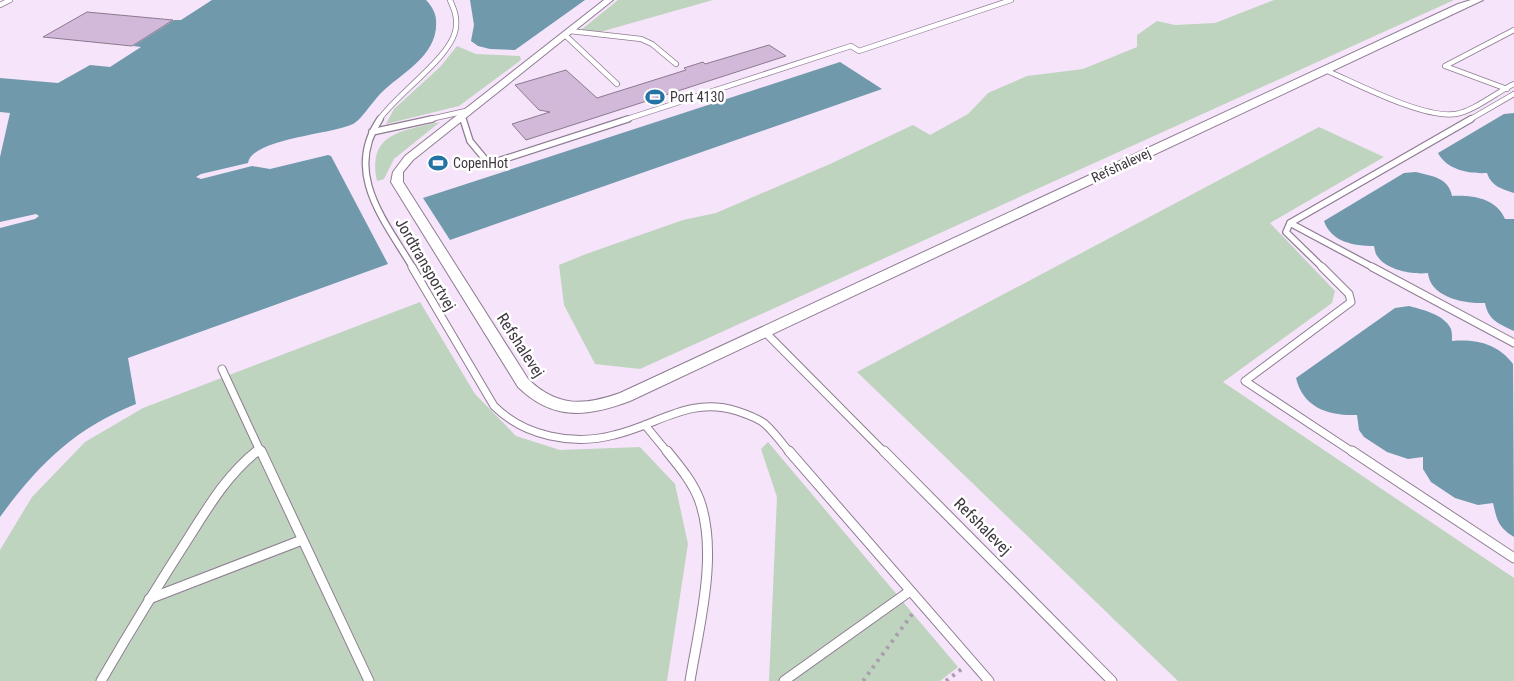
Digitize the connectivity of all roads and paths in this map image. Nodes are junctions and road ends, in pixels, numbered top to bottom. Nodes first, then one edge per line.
1 (10, 0) edge
2 (450, 0) edge
3 (609, 0) edge
4 (1011, 0) edge
5 (1479, 0) edge
6 (0, 6) edge
7 (1514, 30) edge
8 (568, 33) junction
9 (676, 64) dead end
10 (1325, 70) junction
11 (617, 84) dead end
12 (1514, 84) edge
13 (1504, 88) junction
14 (1514, 93) edge
15 (465, 113) junction
16 (372, 132) junction
17 (1290, 223) junction
18 (764, 332) junction
19 (1514, 343) edge
20 (222, 368) dead end
21 (645, 425) junction
22 (260, 450) junction
23 (302, 540) junction
24 (1514, 558) edge
25 (910, 591) junction
26 (149, 599) junction
27 (921, 603) junction
28 (972, 662) junction
29 (101, 681) edge
30 (368, 681) edge
31 (690, 681) edge
32 (784, 681) edge
33 (863, 681) edge
34 (946, 681) edge
35 (989, 681) edge
36 (1112, 681) edge

1 - 6 lane
2 - 16 lane, Jordtransportvej
3 - 8 street, Refshalevej
4 - 15 lane
5 - 10 street, Refshalevej
7 - 13 lane
8 - 9 lane
8 - 11 lane
8 - 15 street, Refshalevej
10 - 13 lane
10 - 18 street, Refshalevej
12 - 13 lane
13 - 14 lane
14 - 17 lane
15 - 16 lane
15 - 18 street, Refshalevej
16 - 21 lane, Jordtransportvej
17 - 19 lane
17 - 24 lane
18 - 36 lane, Refshalevej
20 - 22 lane
21 - 25 lane, Jordtransportvej
21 - 31 lane
22 - 23 lane
22 - 26 lane
23 - 26 lane
23 - 30 lane
25 - 27 lane, Jordtransportvej
25 - 32 lane
26 - 29 lane
27 - 28 lane, Jordtransportvej
27 - 33 path
28 - 34 path
28 - 35 lane, Jordtransportvej

